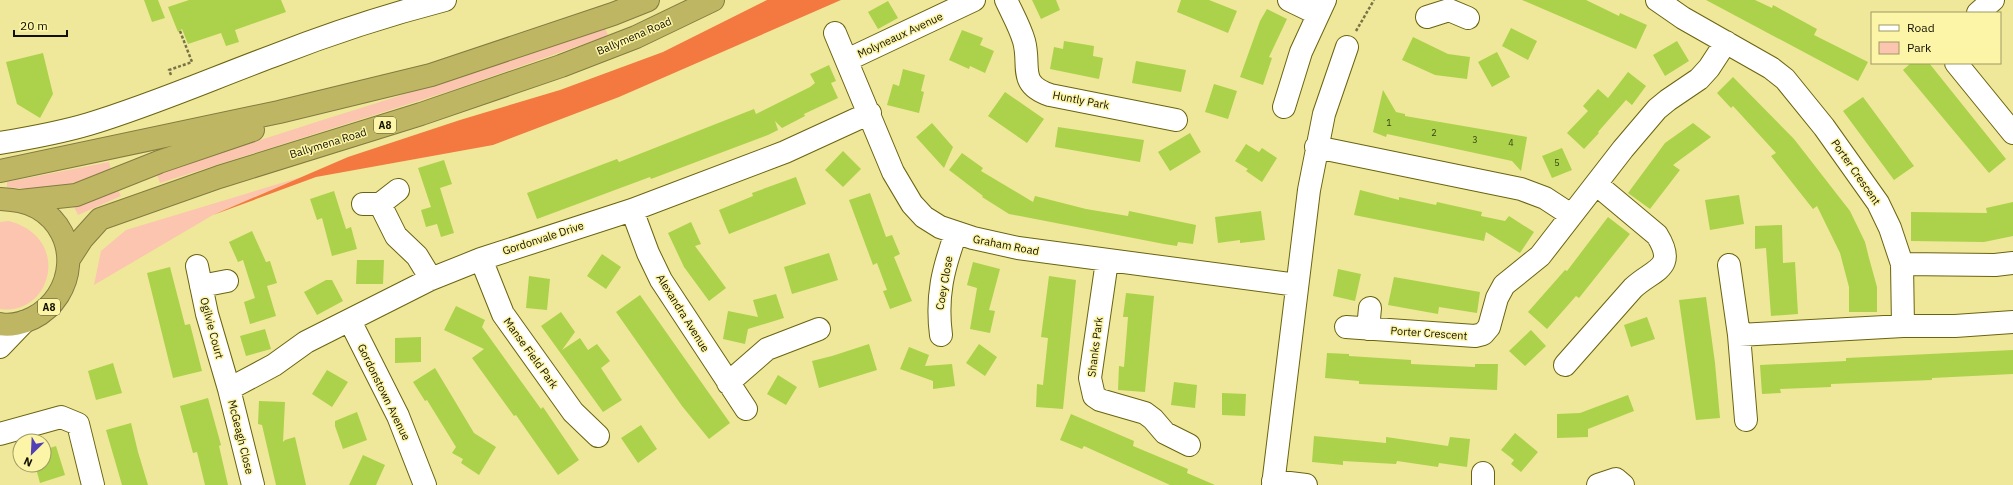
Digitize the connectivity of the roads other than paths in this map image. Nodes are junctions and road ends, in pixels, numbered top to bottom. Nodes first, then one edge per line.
1 (445, 0) edge
2 (648, 0) edge
3 (713, 0) edge
4 (974, 0) edge
5 (1006, 0) edge
6 (1289, 0) edge
7 (1657, 0) edge
8 (1322, 7) edge
9 (1455, 9) edge
10 (1427, 16) dead end
11 (835, 33) dead end
12 (1726, 42) junction
13 (1347, 46) road end
14 (847, 60) junction
15 (1957, 64) edge
16 (431, 75) junction
17 (1284, 107) dead end
18 (870, 113) junction
19 (1176, 120) dead end
20 (2013, 133) edge
21 (48, 135) junction
22 (0, 143) edge
23 (1316, 147) junction
24 (67, 157) junction
25 (0, 171) edge
26 (1596, 184) junction
27 (398, 190) dead end
28 (10, 200) edge
29 (632, 210) junction
30 (1571, 215) junction
31 (956, 233) junction
32 (69, 259) junction
33 (481, 259) junction
34 (1107, 261) junction
35 (2013, 263) edge
36 (1729, 264) dead end
37 (1902, 264) junction
38 (431, 279) junction
39 (227, 281) dead end
40 (1297, 285) junction
41 (24, 322) junction
42 (350, 322) junction
43 (2013, 322) edge
44 (0, 324) edge
45 (1903, 326) junction
46 (1346, 327) dead end
47 (819, 329) dead end
48 (941, 334) dead end
49 (1739, 335) junction
50 (0, 347) edge
51 (1565, 365) dead end
52 (728, 383) junction
53 (229, 390) junction
54 (746, 409) dead end
55 (1746, 420) dead end
56 (0, 434) edge
57 (598, 436) dead end
58 (1189, 445) dead end
59 (1273, 483) edge
60 (93, 485) edge
61 (253, 485) edge
62 (425, 485) edge
63 (1306, 485) edge
64 (1598, 485) edge
65 (1623, 485) edge

1 - 21 street
2 - 16 highway, A8
3 - 32 highway, Ballymena Road / A8
4 - 14 street, Molyneaux Avenue
5 - 19 street, Huntly Park
6 - 8 street
7 - 12 street, Porter Crescent
8 - 17 street
9 - 10 street
11 - 14 street, Graham Road
12 - 26 street, Porter Crescent
12 - 37 street, Porter Crescent
13 - 23 street
14 - 18 street, Graham Road
15 - 20 street
16 - 24 highway, A8
16 - 28 highway, A8
18 - 29 street, Gordonvale Drive
18 - 31 street, Graham Road
21 - 22 street
21 - 24 street
23 - 30 street
23 - 40 street
24 - 25 highway, A8
26 - 30 street, Porter Crescent
26 - 51 street
27 - 38 street
28 - 32 highway, A8
29 - 33 street, Gordonvale Drive
29 - 52 street, Alexandra Avenue
30 - 46 street, Porter Crescent
31 - 34 street, Graham Road
31 - 48 street, Coey Close
32 - 41 highway, A8
33 - 38 street, Gordonvale Drive
33 - 57 street, Manse Field Park
34 - 40 street, Graham Road
34 - 58 street, Shanks Park
35 - 37 street
36 - 49 street
37 - 45 street, Porter Crescent
38 - 42 street, Gordonvale Drive
39 - 53 street, Ogilvie Court
40 - 59 street
41 - 44 highway, A8
41 - 50 street
42 - 53 street, Gordonvale Drive
42 - 62 street, Gordonstown Avenue
43 - 45 street
45 - 49 street
47 - 52 street
49 - 55 street
52 - 54 street, Alexandra Avenue
53 - 61 street, McGeagh Close
56 - 60 street
59 - 63 street
64 - 65 street

